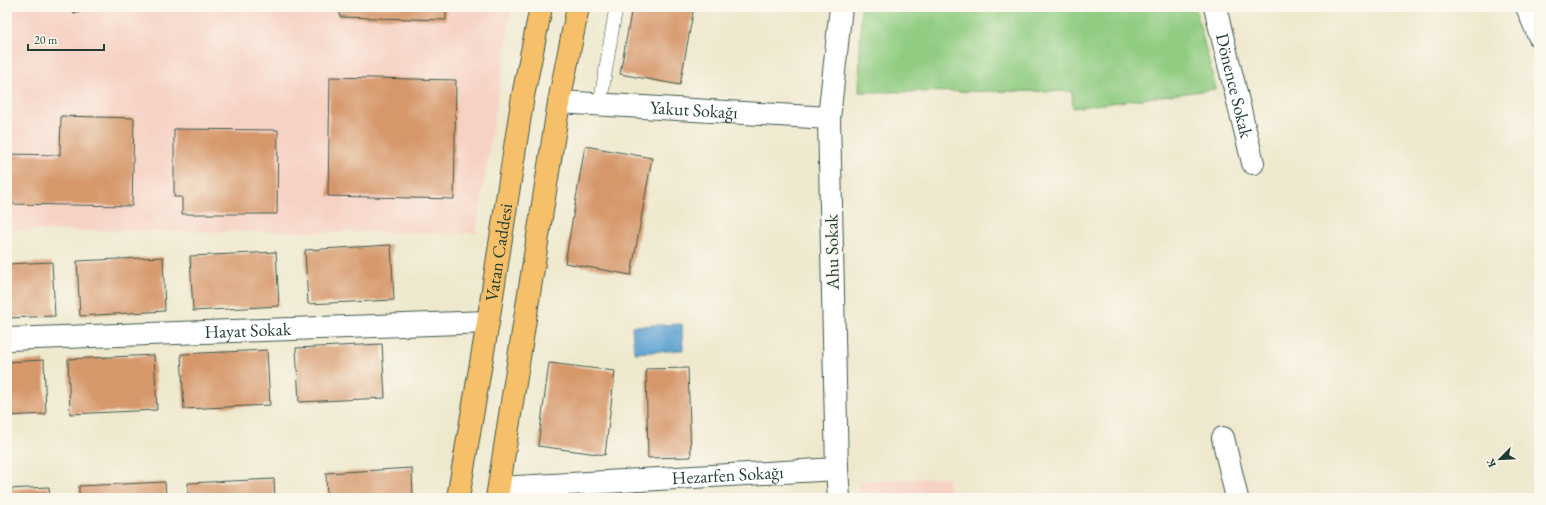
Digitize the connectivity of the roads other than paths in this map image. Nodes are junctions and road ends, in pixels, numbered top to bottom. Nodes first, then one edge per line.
1 (541, 7) edge
2 (578, 7) edge
3 (616, 7) edge
4 (841, 7) edge
5 (1215, 7) edge
6 (1527, 7) edge
7 (1539, 36) edge
8 (559, 102) junction
9 (600, 104) junction
10 (829, 118) junction
11 (1253, 164) dead end
12 (488, 322) junction
13 (7, 339) edge
14 (1223, 438) dead end
15 (837, 469) junction
16 (498, 493) edge
17 (458, 498) edge
18 (839, 498) edge
19 (1237, 498) edge

1 - 12 main road, Vatan Caddesi
2 - 8 main road, Vatan Caddesi
3 - 9 lane
4 - 10 street, Ahu Sokak
5 - 11 street, Dönence Sokak
6 - 7 street
8 - 9 street, Yakut Sokağı
8 - 16 main road, Vatan Caddesi
9 - 10 street, Yakut Sokağı
10 - 15 street, Ahu Sokak
12 - 13 street, Hayat Sokak
12 - 17 main road, Vatan Caddesi
14 - 19 street
15 - 16 street, Hezarfen Sokağı
15 - 18 street, Ahu Sokak

